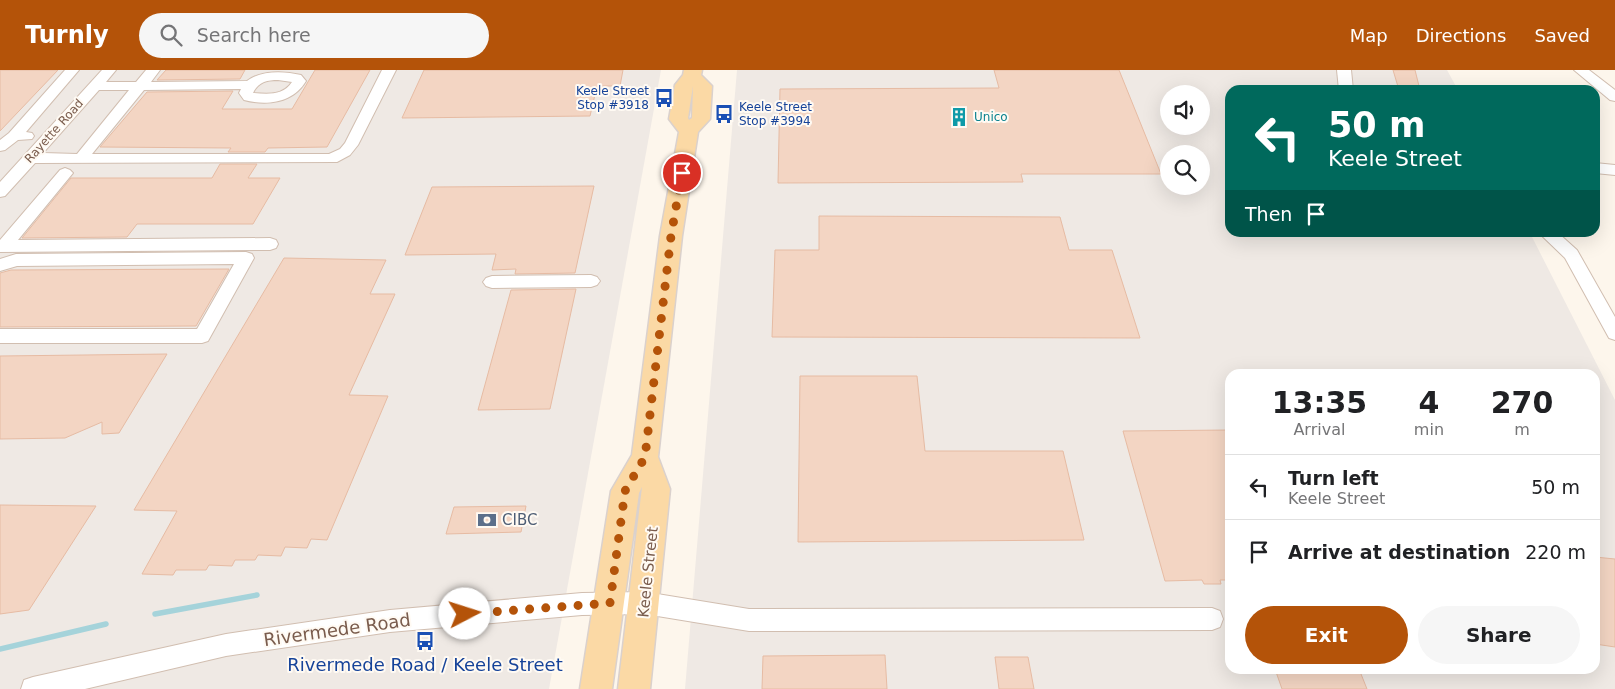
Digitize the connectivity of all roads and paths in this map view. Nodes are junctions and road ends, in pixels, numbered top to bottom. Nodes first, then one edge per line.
1 (152, 70) edge
2 (389, 70) edge
3 (1344, 70) edge
4 (1581, 70) edge
5 (692, 73) edge
6 (69, 74) edge
7 (102, 78) edge
8 (1346, 85) edge
9 (1600, 85) edge
10 (1600, 85) edge
11 (139, 86) junction
12 (250, 86) dead end
13 (1615, 97) edge
14 (14, 136) junction
15 (50, 136) junction
16 (0, 147) edge
17 (30, 158) junction
18 (80, 158) junction
19 (1600, 168) edge
20 (1615, 170) edge
21 (65, 173) dead end
22 (0, 192) edge
23 (1552, 237) edge
24 (270, 244) dead end
25 (2, 246) edge
26 (0, 265) edge
27 (591, 281) dead end
28 (492, 282) dead end
29 (1615, 333) edge
30 (0, 336) edge
31 (645, 457) junction
32 (610, 603) junction
33 (645, 603) junction
34 (1212, 619) dead end
35 (33, 689) edge
36 (596, 689) edge
37 (634, 689) edge

1 - 11 street
2 - 18 street
3 - 8 lane
4 - 9 street
5 - 31 main road, Keele Street
6 - 7 street
6 - 14 street
7 - 11 street
7 - 15 street, Rayette Road
10 - 13 street
11 - 12 street
11 - 18 street
14 - 15 lane
14 - 16 lane
15 - 17 street, Rayette Road
17 - 18 street
17 - 22 street, Rayette Road
19 - 20 street
21 - 25 street
23 - 29 street
24 - 25 street
26 - 30 street
27 - 28 street
31 - 32 main road, Keele Street
31 - 33 main road, Keele Street
32 - 33 street, Rivermede Road
32 - 35 street, Rivermede Road
32 - 36 main road, Keele Street
33 - 34 street, Rivermede Road
33 - 37 main road, Keele Street

